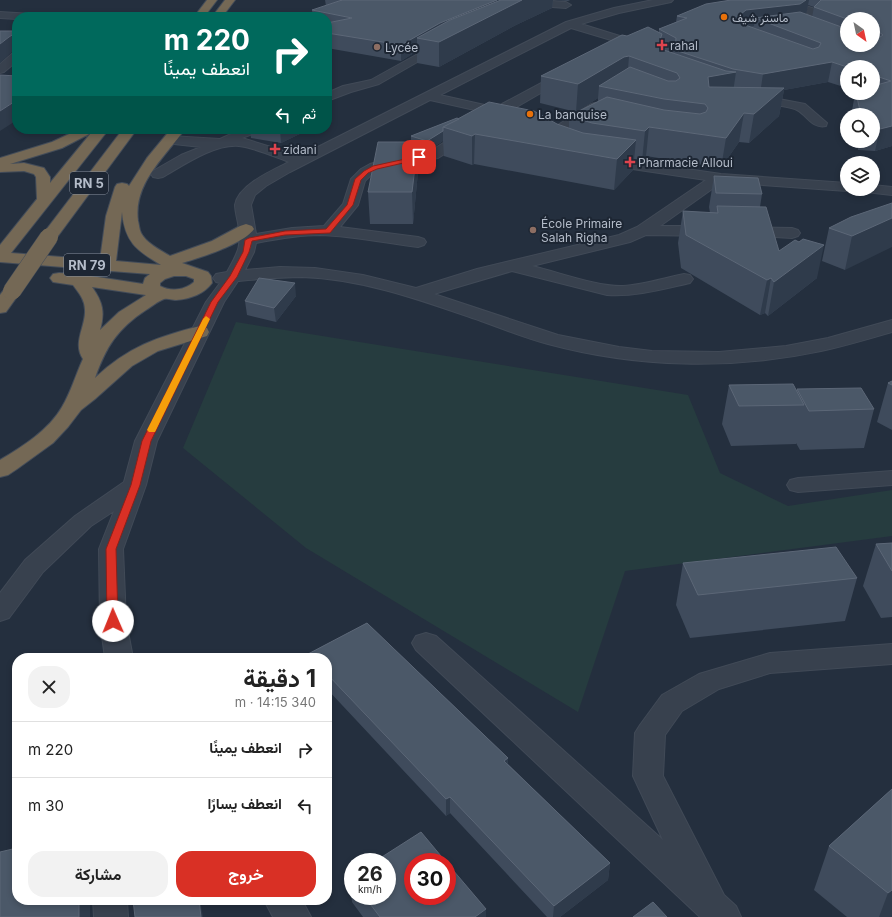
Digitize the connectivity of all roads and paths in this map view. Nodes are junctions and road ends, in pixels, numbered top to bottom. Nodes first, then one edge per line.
1 (212, 0) edge
2 (230, 0) edge
3 (666, 0) edge
4 (781, 1) edge
5 (769, 4) edge
6 (566, 5) dead end
7 (513, 11) dead end
8 (203, 12) edge
9 (221, 12) edge
10 (0, 15) edge
11 (12, 16) edge
12 (570, 24) junction
13 (798, 25) junction
14 (777, 28) edge
15 (812, 31) edge
16 (454, 37) edge
17 (652, 38) edge
18 (637, 44) junction
19 (659, 52) edge
20 (12, 59) edge
21 (1, 69) edge
22 (574, 70) edge
23 (332, 95) edge
24 (429, 96) junction
25 (743, 96) edge
26 (607, 99) edge
27 (501, 112) junction
28 (583, 115) junction
29 (598, 119) edge
30 (821, 123) dead end
31 (475, 130) edge
32 (81, 134) edge
33 (98, 134) edge
34 (126, 134) edge
35 (169, 134) edge
36 (169, 134) edge
37 (175, 134) edge
38 (242, 134) edge
39 (222, 143) junction
40 (592, 159) edge
41 (301, 161) junction
42 (0, 163) edge
43 (0, 169) edge
44 (158, 174) dead end
45 (719, 178) junction
46 (840, 187) edge
47 (880, 190) edge
48 (892, 191) edge
49 (44, 200) junction
50 (643, 230) junction
51 (328, 231) junction
52 (792, 233) dead end
53 (248, 234) junction
54 (418, 242) dead end
55 (0, 257) edge
56 (513, 266) junction
57 (107, 267) junction
58 (174, 268) junction
59 (0, 272) edge
60 (233, 277) junction
61 (78, 279) junction
62 (204, 279) junction
63 (684, 279) dead end
64 (159, 292) junction
65 (416, 294) junction
66 (0, 308) edge
67 (892, 326) edge
68 (200, 332) junction
69 (92, 360) junction
70 (72, 406) junction
71 (37, 445) junction
72 (0, 458) edge
73 (0, 470) edge
74 (892, 478) edge
75 (135, 485) junction
76 (798, 485) dead end
77 (0, 612) edge
78 (426, 643) dead end
79 (118, 653) edge
80 (892, 654) edge
81 (110, 905) edge
82 (285, 905) edge
83 (718, 912) edge
84 (111, 917) edge
85 (294, 917) edge

1 - 8 highway
2 - 9 highway
3 - 12 street
4 - 5 street
4 - 13 street
6 - 7 street
10 - 11 street
12 - 18 street
12 - 24 street
13 - 14 street
13 - 15 street
16 - 23 street
17 - 18 street
18 - 19 street
20 - 21 street
22 - 27 street
24 - 27 street
24 - 41 street
25 - 30 street
26 - 28 street
27 - 28 street
28 - 29 street
31 - 51 street
32 - 42 highway
33 - 49 highway, RN 5
34 - 66 highway, RN 5, bridge
35 - 57 highway
36 - 58 highway
37 - 39 street
38 - 39 street
39 - 41 street
39 - 44 street
40 - 45 street
41 - 53 street
43 - 49 highway
45 - 46 street
45 - 50 street
47 - 48 street
49 - 55 highway, RN 5
50 - 52 street
50 - 56 street
51 - 53 street
51 - 54 street
53 - 58 highway
53 - 60 street
55 - 57 highway, RN 79
56 - 63 street
56 - 65 street
57 - 58 highway, RN 79
58 - 62 highway
58 - 64 highway
59 - 61 highway, RN 79
60 - 62 street
60 - 65 street
60 - 68 street
61 - 64 highway, RN 79
61 - 69 highway
62 - 64 highway
64 - 69 highway
65 - 67 street
68 - 70 highway
68 - 75 street
69 - 70 highway
70 - 71 highway
71 - 72 highway
71 - 73 highway
74 - 76 street
75 - 77 street
75 - 79 street
78 - 83 street
80 - 83 street
81 - 84 street
82 - 85 street

